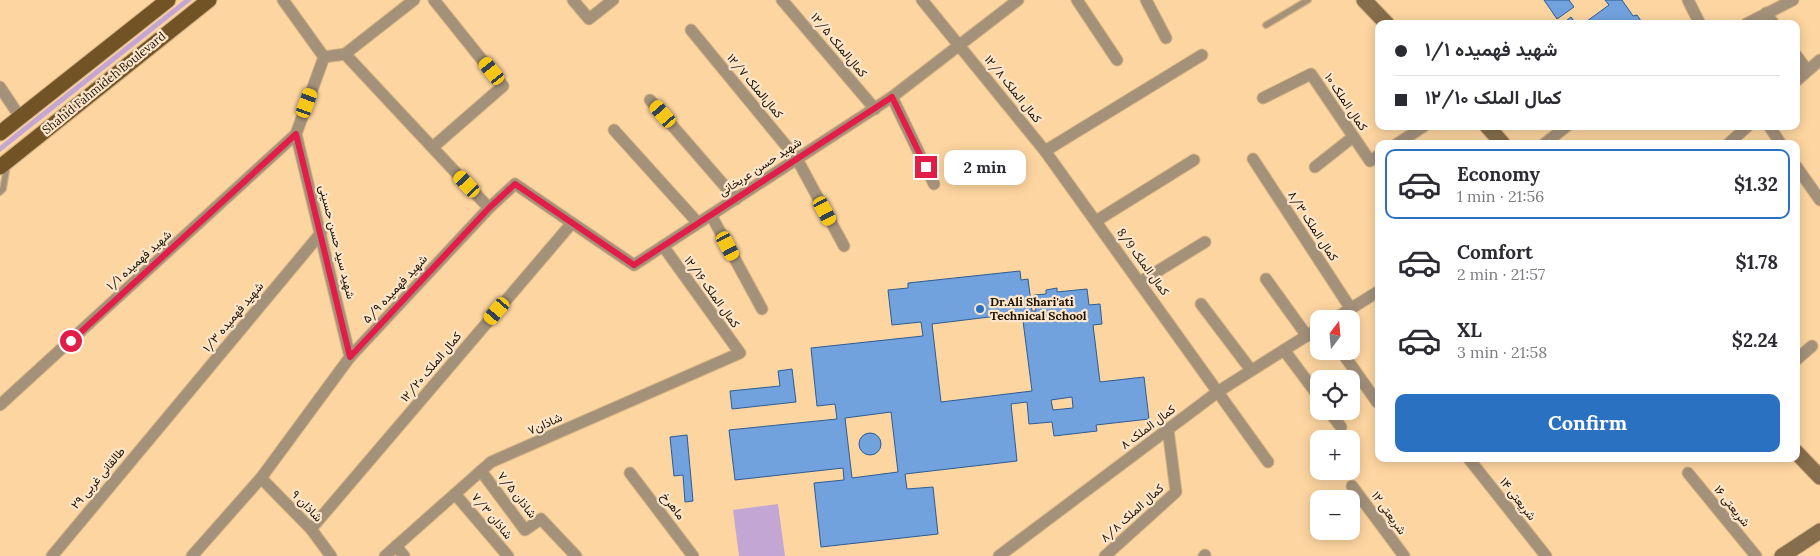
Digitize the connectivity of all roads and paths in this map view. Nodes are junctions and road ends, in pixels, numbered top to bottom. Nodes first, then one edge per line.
1 (168, 0) edge
2 (209, 0) edge
3 (283, 0) edge
4 (414, 0) edge
5 (434, 0) edge
6 (573, 0) edge
7 (613, 0) edge
8 (782, 0) edge
9 (922, 0) edge
10 (1018, 0) edge
11 (1077, 0) edge
12 (1146, 0) edge
13 (1308, 0) edge
14 (1364, 0) edge
15 (1688, 0) edge
16 (1793, 0) edge
17 (1766, 13) junction
18 (1383, 20) edge
19 (1698, 20) edge
20 (1753, 20) edge
21 (1771, 20) edge
22 (1266, 25) dead end
23 (691, 30) dead end
24 (1166, 38) dead end
25 (959, 44) junction
26 (345, 54) junction
27 (1202, 55) dead end
28 (324, 57) junction
29 (1117, 60) dead end
30 (1800, 60) edge
31 (1820, 60) edge
32 (1807, 70) junction
33 (1800, 76) edge
34 (0, 87) edge
35 (892, 97) junction
36 (1263, 98) dead end
37 (650, 100) dead end
38 (875, 108) junction
39 (20, 117) junction
40 (614, 130) dead end
41 (1418, 130) edge
42 (1491, 130) edge
43 (1562, 130) edge
44 (1744, 130) edge
45 (0, 133) edge
46 (296, 134) junction
47 (1353, 138) junction
48 (1403, 140) edge
49 (1499, 140) edge
50 (1549, 140) edge
51 (1732, 140) edge
52 (433, 147) junction
53 (1045, 150) junction
54 (1375, 158) edge
55 (798, 159) junction
56 (1253, 159) dead end
57 (1194, 160) dead end
58 (4, 163) edge
59 (1315, 167) dead end
60 (1800, 172) edge
61 (934, 184) dead end
62 (0, 192) edge
63 (736, 199) junction
64 (1820, 200) edge
65 (489, 208) junction
66 (711, 215) junction
67 (1096, 221) junction
68 (572, 223) junction
69 (698, 224) junction
70 (320, 233) junction
71 (1205, 242) dead end
72 (663, 246) junction
73 (844, 246) dead end
74 (1266, 279) dead end
75 (1140, 282) junction
76 (1375, 294) edge
77 (1201, 304) dead end
78 (762, 309) dead end
79 (1351, 309) joint
80 (1310, 334) edge
81 (1307, 336) junction
82 (1812, 346) dead end
83 (1284, 350) junction
84 (740, 354) joint
85 (1800, 356) edge
86 (350, 357) junction
87 (1348, 360) edge
88 (1252, 370) junction
89 (1310, 385) edge
90 (1218, 390) junction
91 (1375, 398) edge
92 (0, 405) edge
93 (166, 418) joint
94 (1336, 420) edge
95 (1341, 427) dead end
96 (1168, 429) junction
97 (1800, 456) edge
98 (1268, 462) dead end
99 (1472, 462) edge
100 (481, 471) junction
101 (630, 473) dead end
102 (1688, 473) dead end
103 (1820, 476) edge
104 (261, 478) junction
105 (1352, 486) dead end
106 (455, 494) junction
107 (311, 529) junction
108 (1820, 531) edge
109 (396, 546) junction
110 (52, 556) edge
111 (192, 556) edge
112 (331, 556) edge
113 (385, 556) edge
114 (404, 556) edge
115 (508, 556) edge
116 (576, 556) edge
117 (693, 556) edge
118 (999, 556) edge
119 (1105, 556) edge
120 (1404, 556) edge
121 (1546, 556) edge
122 (1756, 556) edge
123 (1782, 556) edge

1 - 39 main road, Shahid Fahmideh Boulevard
2 - 58 main road, Shahid Fahmideh Boulevard
3 - 28 street
4 - 26 street
5 - 52 street
6 - 7 street
8 - 38 street, کمال‌الملک ۱۲/۵
9 - 25 street, کمال الملک ۱۲/۸
10 - 25 street, شهید حسن عربخانی
11 - 29 street
12 - 24 street
13 - 22 lane
14 - 18 main road
15 - 19 street
16 - 17 street
17 - 20 street
17 - 21 street
23 - 55 street, کمال‌الملک ۱۲/۷
25 - 35 street, شهید حسن عربخانی
25 - 53 street, کمال الملک ۱۲/۸
26 - 28 street
26 - 52 street
27 - 53 street
28 - 46 street
30 - 32 street
31 - 32 street
32 - 33 street
34 - 39 street
35 - 38 street, شهید حسن عربخانی
35 - 61 street
36 - 47 street, کمال الملک ۱۰
37 - 63 street
38 - 55 street, شهید حسن عربخانی
39 - 45 main road, Shahid Fahmideh Boulevard
40 - 69 street
41 - 48 street
42 - 49 main road
43 - 50 street
44 - 51 street
46 - 70 street, شهید سید حسن حسینی
46 - 92 street, شهید فهمیده ۱/۱
47 - 54 street, کمال الملک ۱۰
47 - 59 street
52 - 65 street
53 - 67 street, کمال الملک 8/9
55 - 63 street, شهید حسن عربخانی
55 - 73 street, کمال‌الملک ۱۲/۷
56 - 79 street, کمال الملک ۸/۳
57 - 67 street
58 - 62 lane
60 - 64 street
63 - 66 street, شهید حسن عربخانی
65 - 68 street, شهید فهمیده ۵/۹
65 - 86 street, شهید فهمیده ۵/۹
66 - 69 street, شهید حسن عربخانی
66 - 78 street
67 - 75 street, کمال الملک 8/9
68 - 72 street, شهید حسن عربخانی
68 - 107 street, کمال الملک ۱۲/۲۰
69 - 72 street, شهید حسن عربخانی
70 - 86 street, شهید سید حسن حسینی
70 - 93 street, شهید فهمیده ۱/۳
71 - 75 street
72 - 84 street, کمال الملک ۱۲/۱۶
74 - 81 street
75 - 90 street, کمال الملک 8/9
76 - 79 street
77 - 88 street
80 - 81 street, کمال الملک ۸
81 - 83 street, کمال الملک ۸
82 - 85 street
83 - 88 street, کمال الملک ۸
83 - 89 street
84 - 100 street, شاذان۷
86 - 104 street, شهید فهمیده ۵/۹
87 - 91 street
88 - 90 street, کمال الملک ۸
90 - 96 street, کمال الملک ۸
90 - 98 street, کمال الملک 8/9
93 - 110 street, طالقانی غربی ۲۹
94 - 95 street
96 - 118 street, کمال الملک ۸
96 - 119 street, کمال الملک ۸/۸
97 - 103 main road
99 - 121 street, شریعتی ۱۴
100 - 106 street, شاذان۷
100 - 116 street, شاذان ۷/۵
101 - 117 street, ماهرخ
102 - 122 street, شریعتی ۱۶
104 - 107 street, شاذان ۹
104 - 111 street, شهید فهمیده ۵/۹
105 - 120 street, شریعتی ۱۲
106 - 109 street, شاذان۷
106 - 115 street, شاذان ۷/۳
107 - 112 street, شاذان ۹
108 - 123 main road
109 - 113 street, شاذان۷
109 - 114 street

